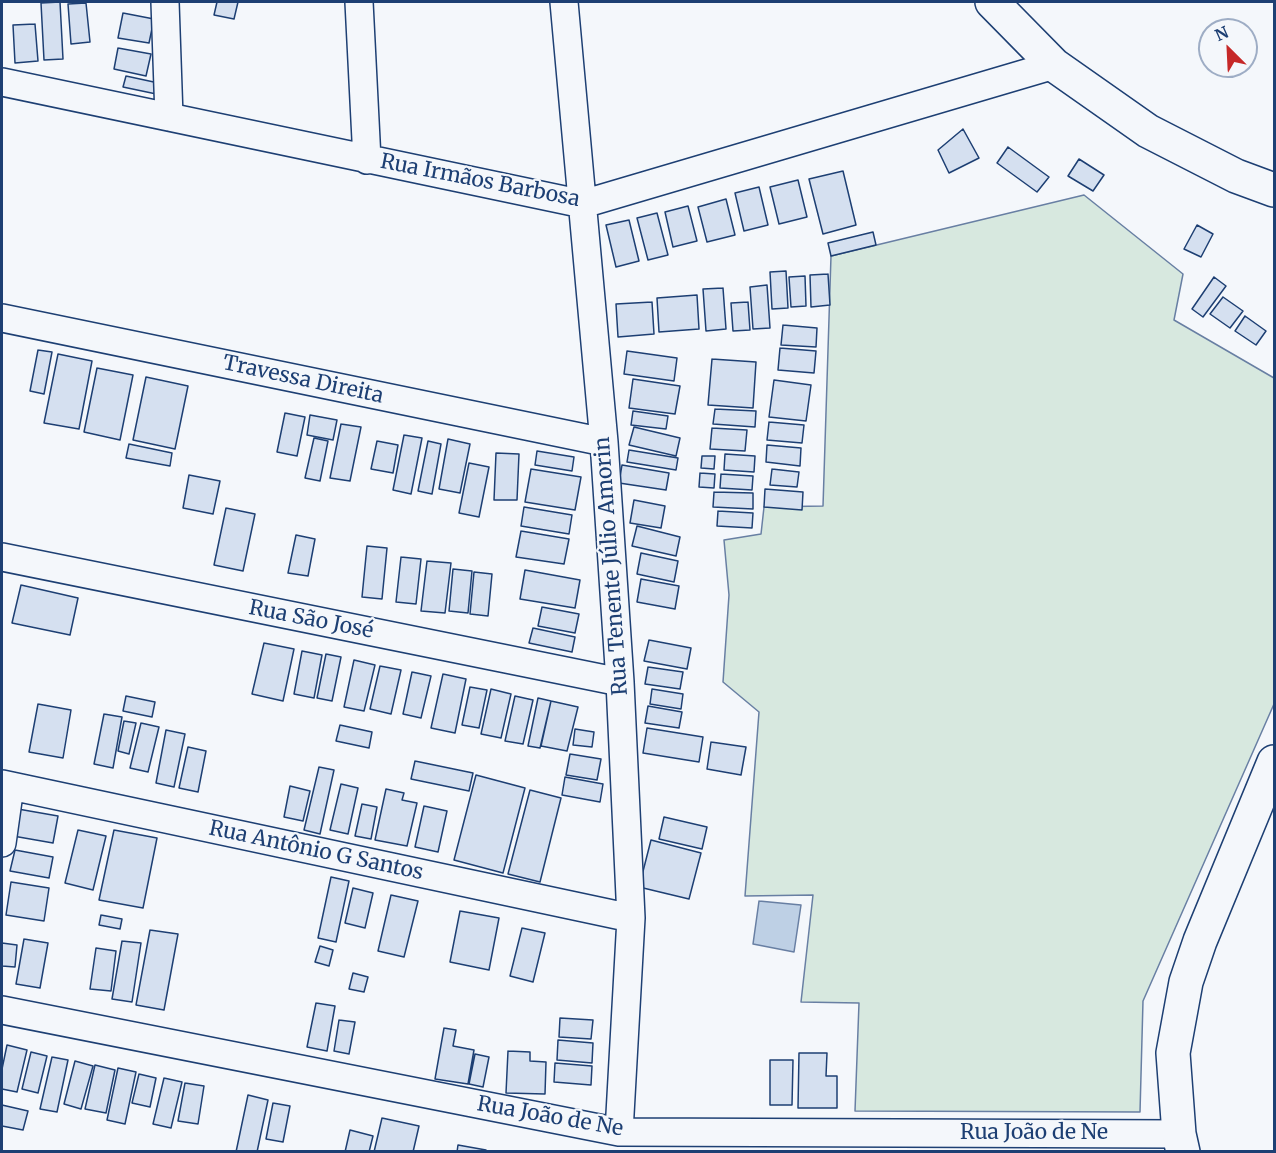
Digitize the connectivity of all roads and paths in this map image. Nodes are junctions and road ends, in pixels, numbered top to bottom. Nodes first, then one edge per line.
1 (165, 2) edge
2 (359, 2) edge
3 (564, 2) edge
4 (992, 2) edge
5 (1054, 65) junction
6 (2, 82) edge
7 (169, 117) junction
8 (367, 160) junction
9 (1275, 190) edge
10 (583, 204) junction
11 (2, 318) edge
12 (604, 442) junction
13 (2, 557) edge
14 (620, 682) junction
15 (1275, 762) edge
16 (6, 785) edge
17 (2, 843) edge
18 (631, 918) junction
19 (2, 1011) edge
20 (619, 1132) junction
21 (1181, 1143) edge

1 - 7 street
2 - 8 street
3 - 10 street, Rua Tenente Júlio Amorin
4 - 5 main road
5 - 9 main road
5 - 10 street, Rua Irmãos Barbosa
6 - 7 street, Rua Irmãos Barbosa
7 - 8 street, Rua Irmãos Barbosa
8 - 10 street, Rua Irmãos Barbosa
10 - 12 street, Rua Tenente Júlio Amorin
11 - 12 street, Travessa Direita
12 - 14 street, Rua Tenente Júlio Amorin
13 - 14 street, Rua São José
14 - 18 street, Rua Tenente Júlio Amorin
15 - 21 main road
16 - 17 street
16 - 18 street, Rua Antônio G Santos
18 - 20 street, Rua Tenente Júlio Amorin
19 - 20 street, Rua João de Ne
20 - 21 street, Rua João de Ne

